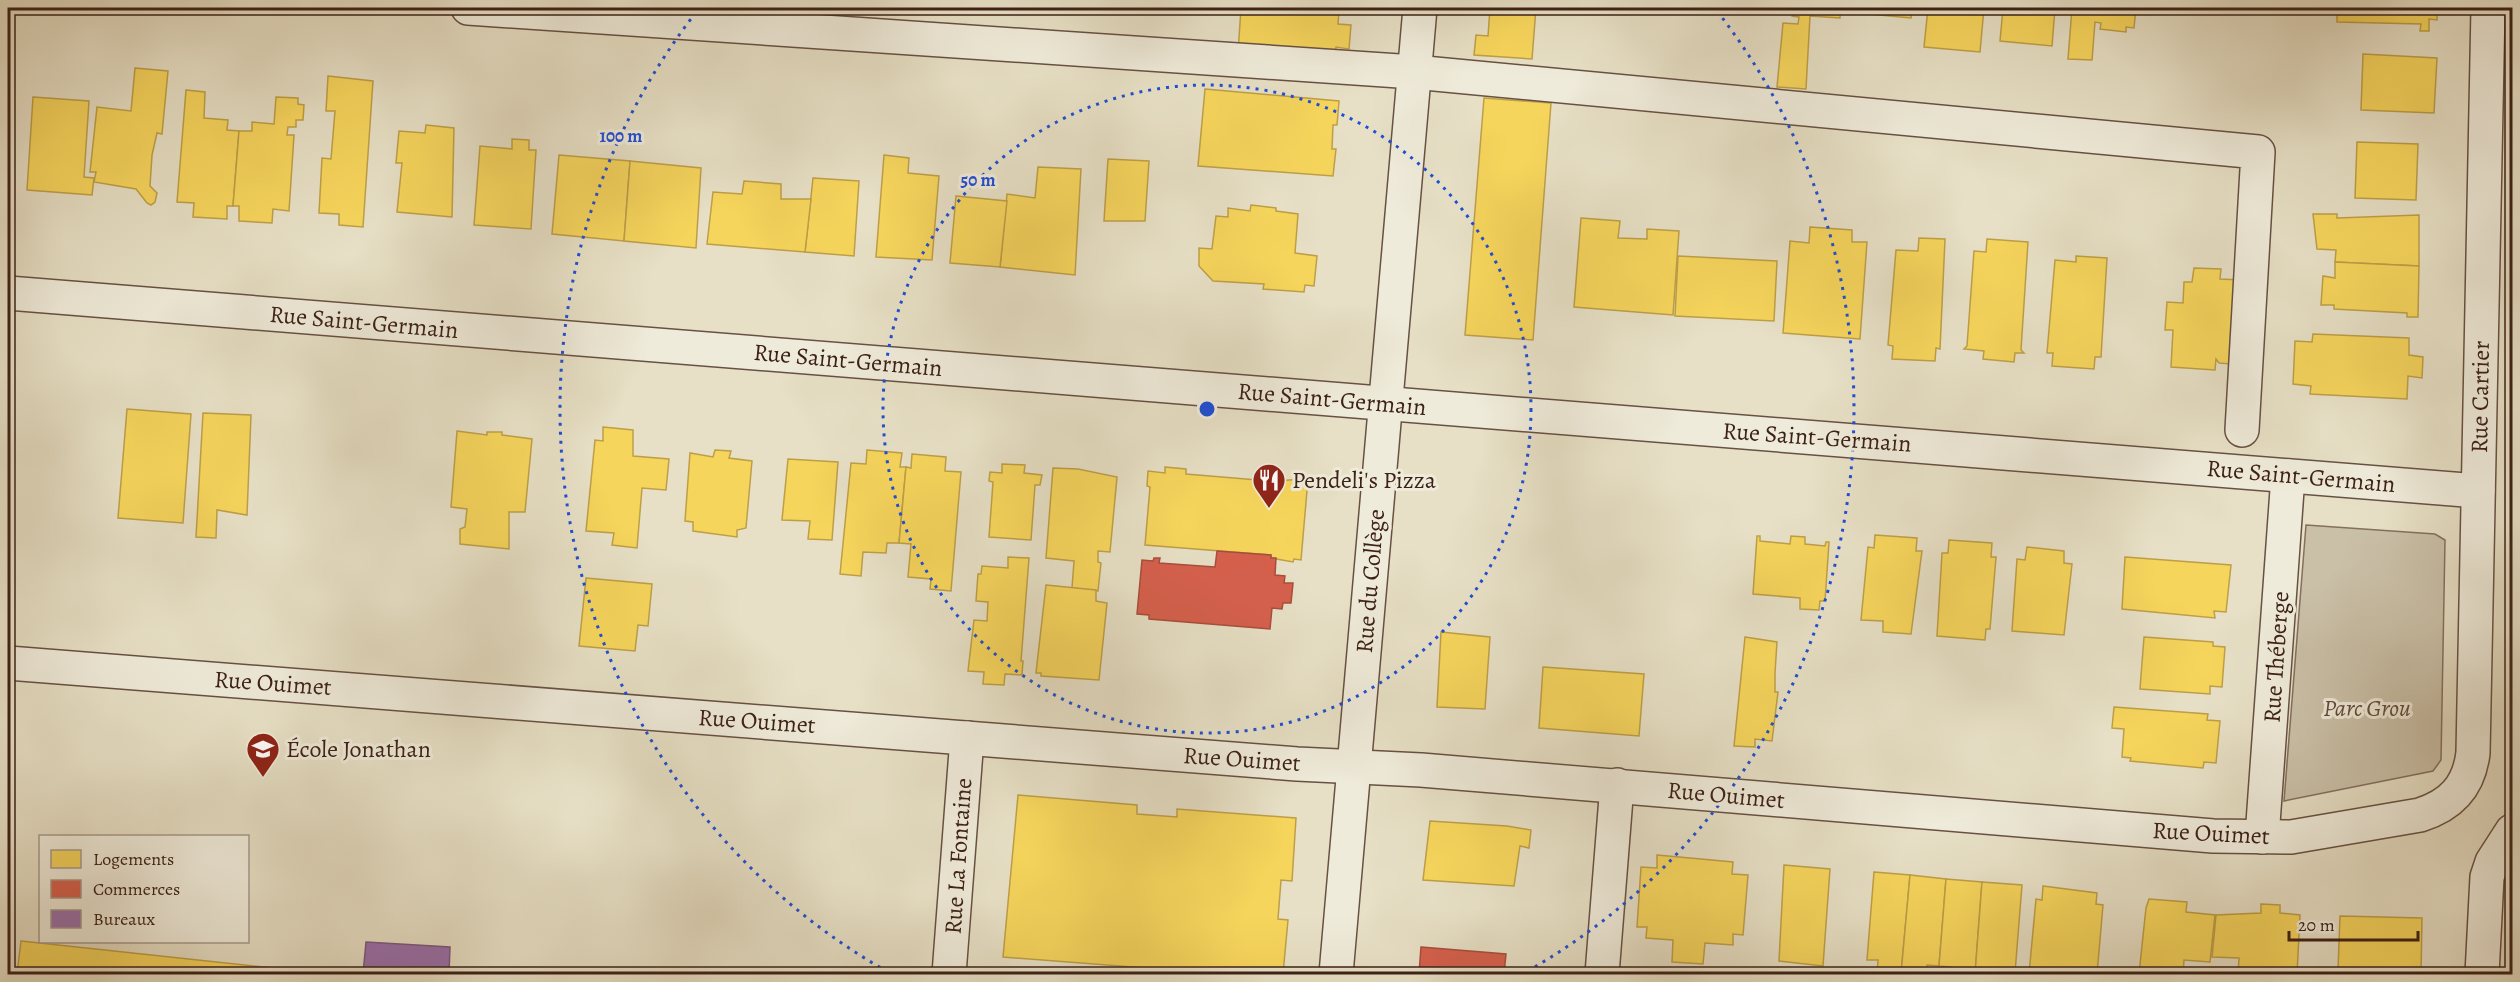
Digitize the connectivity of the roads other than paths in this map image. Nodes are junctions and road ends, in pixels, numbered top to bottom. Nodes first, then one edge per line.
1 (468, 8) edge
2 (1420, 8) edge
3 (2488, 8) edge
4 (1414, 72) junction
5 (8, 293) edge
6 (1385, 403) junction
7 (2242, 430) dead end
8 (2288, 476) junction
9 (2478, 491) junction
10 (8, 663) edge
11 (967, 738) junction
12 (1354, 767) junction
13 (1617, 785) junction
14 (2464, 785) joint
15 (2512, 831) edge
16 (2262, 837) junction
17 (950, 975) edge
18 (1336, 975) edge
19 (1602, 975) edge
20 (2482, 975) edge

1 - 4 street
2 - 4 street, Rue du Collège
3 - 9 street, Rue Cartier
4 - 6 street, Rue du Collège
4 - 7 street
5 - 6 street, Rue Saint-Germain
6 - 8 street, Rue Saint-Germain
6 - 12 street, Rue du Collège
8 - 9 street, Rue Saint-Germain
8 - 16 street, Rue Théberge
9 - 14 street, Rue Cartier
10 - 11 street, Rue Ouimet
11 - 12 street, Rue Ouimet
11 - 17 street, Rue La Fontaine
12 - 13 street, Rue Ouimet
12 - 18 street, Rue du Collège
13 - 16 street, Rue Ouimet
13 - 19 street
14 - 16 street, Rue Ouimet
15 - 20 street

